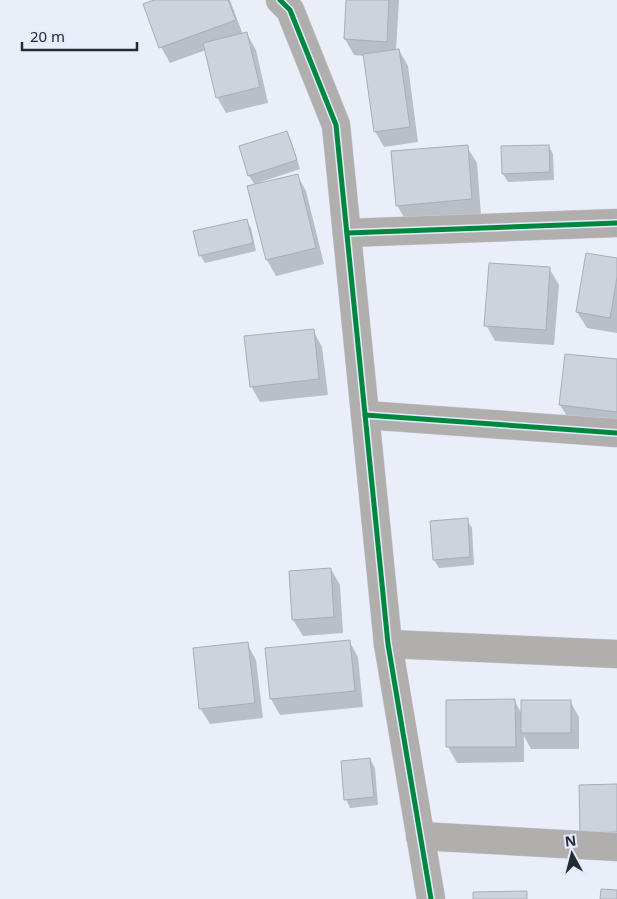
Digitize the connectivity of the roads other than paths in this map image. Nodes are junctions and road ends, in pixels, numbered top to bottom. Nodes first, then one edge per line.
1 (280, 0) edge
2 (617, 223) edge
3 (347, 233) junction
4 (365, 415) junction
5 (617, 433) edge
6 (388, 644) junction
7 (617, 654) edge
8 (420, 836) junction
9 (617, 847) edge
10 (431, 899) edge

1 - 3 street
2 - 3 street
3 - 4 street
4 - 5 street
4 - 6 street
6 - 7 street
6 - 8 street
8 - 9 street
8 - 10 street

